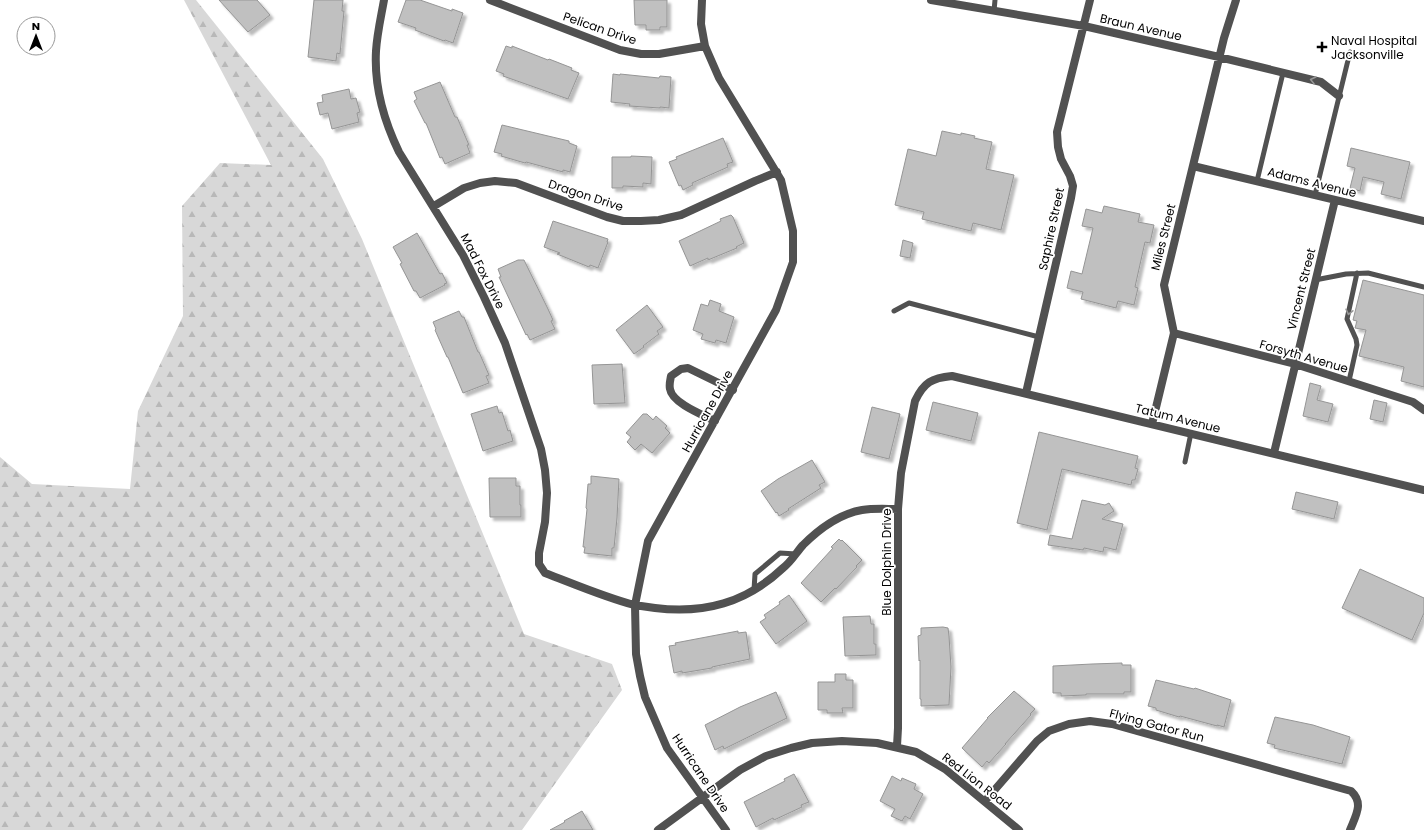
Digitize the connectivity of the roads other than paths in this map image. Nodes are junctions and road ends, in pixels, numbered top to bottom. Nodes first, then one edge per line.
1 (384, 0) edge
2 (490, 0) edge
3 (702, 0) edge
4 (931, 0) edge
5 (995, 0) edge
6 (1090, 0) edge
7 (1236, 0) edge
8 (994, 10) junction
9 (1084, 26) junction
10 (705, 46) junction
11 (1350, 52) dead end
12 (1219, 57) junction
13 (1283, 73) junction
14 (1339, 96) junction
15 (1193, 166) junction
16 (777, 172) junction
17 (1257, 181) junction
18 (1315, 195) junction
19 (1335, 200) junction
20 (434, 206) junction
21 (1424, 221) edge
22 (1357, 274) junction
23 (1315, 280) junction
24 (1424, 287) edge
25 (894, 311) dead end
26 (1174, 333) junction
27 (1039, 337) junction
28 (1295, 364) junction
29 (1349, 381) junction
30 (928, 383) joint
31 (733, 390) junction
32 (1026, 394) junction
33 (1424, 410) edge
34 (715, 421) junction
35 (1152, 424) junction
36 (1191, 434) junction
37 (1274, 453) junction
38 (1185, 462) dead end
39 (1424, 490) edge
40 (898, 509) junction
41 (796, 554) junction
42 (754, 590) junction
43 (635, 605) junction
44 (897, 746) junction
45 (703, 798) junction
46 (985, 801) junction
47 (658, 830) edge
48 (726, 830) edge
49 (1019, 830) edge
50 (1350, 830) edge

1 - 20 street, Mad Fox Drive
2 - 10 street, Pelican Drive
3 - 10 street, Hurricane Drive
4 - 8 street, Braun Avenue
5 - 8 lane
6 - 9 street, Saphire Street
7 - 12 street, Miles Street
8 - 9 street, Braun Avenue
9 - 12 street, Braun Avenue
9 - 27 street, Saphire Street
10 - 16 street, Hurricane Drive
11 - 14 lane
12 - 13 street, Braun Avenue
12 - 15 street, Miles Street
14 -> 13 street, Braun Avenue
13 - 17 lane
14 - 18 lane
15 - 17 street, Adams Avenue
15 - 26 street, Miles Street
16 - 20 street, Dragon Drive
16 - 31 street, Hurricane Drive
17 - 18 street, Adams Avenue
18 - 19 street, Adams Avenue
19 - 21 street, Adams Avenue
19 - 23 street, Vincent Street
20 - 43 street, Mad Fox Drive
22 - 23 lane
22 - 24 lane
22 -> 29 lane
23 - 28 street, Vincent Street
25 - 27 lane
26 - 28 street, Forsyth Avenue
26 - 35 street, Miles Street
27 - 32 street, Saphire Street
28 - 29 street, Forsyth Avenue
28 - 37 street, Vincent Street
29 - 33 street, Forsyth Avenue
30 - 32 street, Tatum Avenue
30 - 40 street, Blue Dolphin Drive
31 - 34 street, Hurricane Drive
31 - 34 street
32 - 35 street, Tatum Avenue
34 - 43 street, Hurricane Drive
35 - 36 street, Tatum Avenue
36 - 37 street, Tatum Avenue
36 - 38 lane
37 - 39 street, Tatum Avenue
40 - 41 street
40 - 44 street, Blue Dolphin Drive
41 - 42 street
41 - 42 lane
42 - 43 street
43 - 45 street, Hurricane Drive
44 - 45 street, Red Lion Road
44 - 46 street, Red Lion Road
45 - 47 street, Red Lion Road
45 - 48 street, Hurricane Drive
46 - 49 street, Red Lion Road
46 - 50 street, Flying Gator Run

